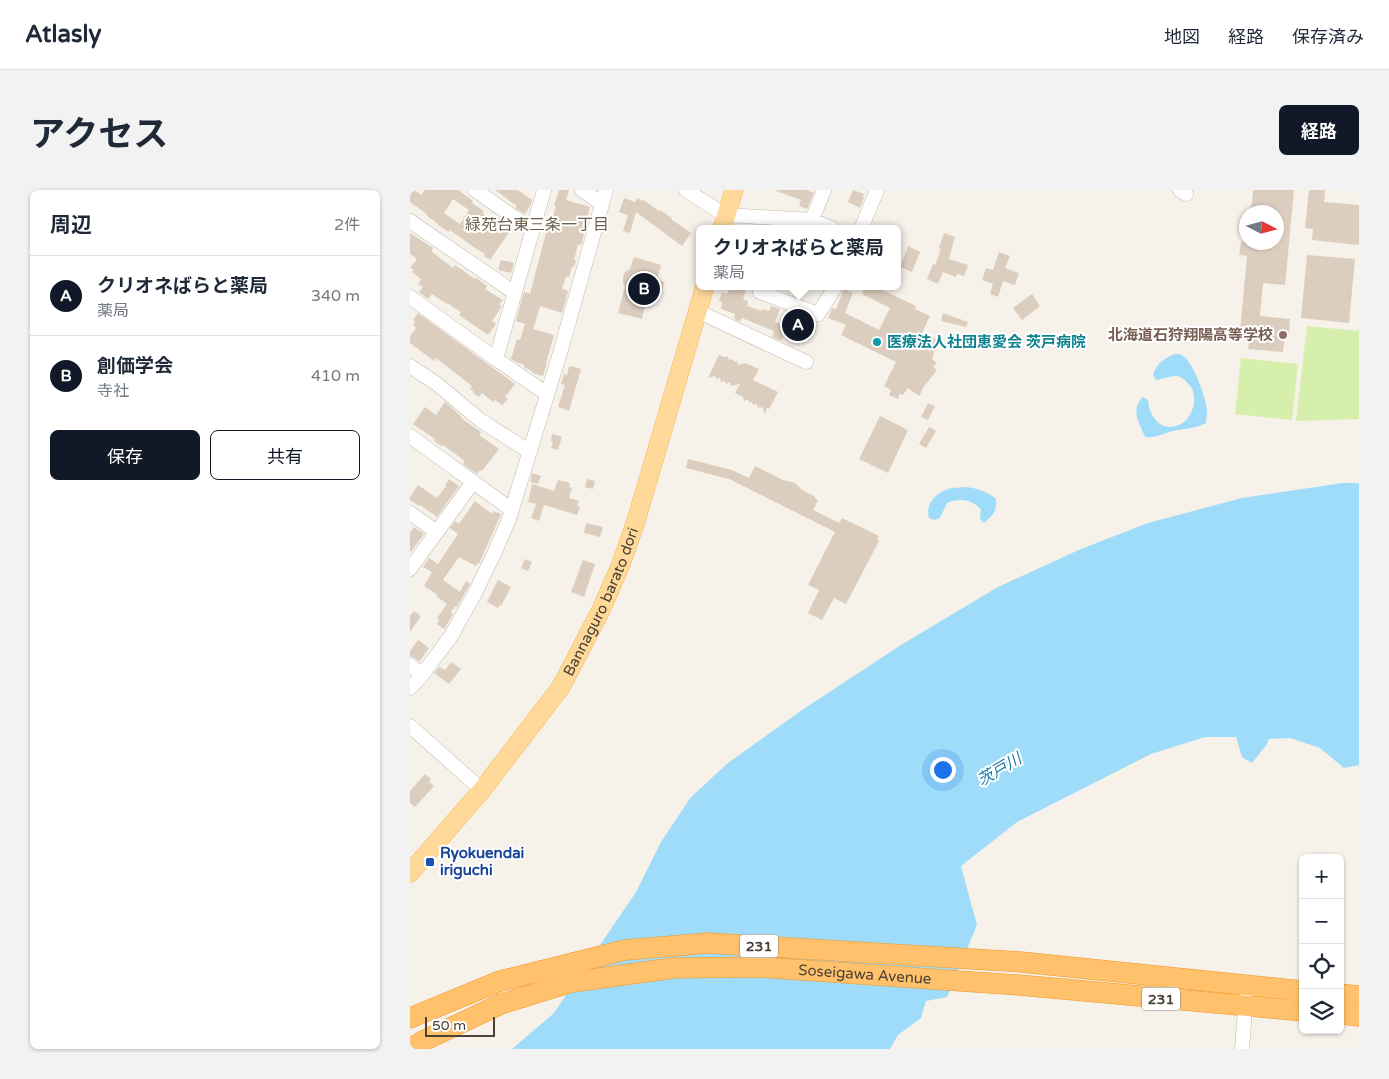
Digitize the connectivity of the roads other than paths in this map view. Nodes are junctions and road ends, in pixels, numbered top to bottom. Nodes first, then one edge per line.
1 (475, 190) edge
2 (544, 190) edge
3 (582, 190) edge
4 (606, 190) edge
5 (686, 190) edge
6 (734, 190) edge
7 (824, 190) edge
8 (877, 190) edge
9 (602, 204) junction
10 (812, 220) junction
11 (410, 221) edge
12 (724, 222) edge
13 (783, 224) edge
14 (824, 225) edge
15 (863, 225) edge
16 (532, 230) junction
17 (704, 290) edge
18 (760, 290) edge
19 (833, 290) edge
20 (515, 293) junction
21 (412, 304) edge
22 (697, 311) junction
23 (496, 359) junction
24 (806, 362) dead end
25 (410, 366) edge
26 (547, 394) junction
27 (410, 436) edge
28 (530, 452) junction
29 (473, 482) junction
30 (512, 510) junction
31 (410, 513) edge
32 (437, 532) junction
33 (410, 569) edge
34 (410, 665) edge
35 (422, 675) junction
36 (410, 688) edge
37 (410, 726) edge
38 (482, 790) junction
39 (413, 864) edge
40 (1248, 985) junction
41 (1299, 991) edge
42 (1344, 994) edge
43 (1359, 996) edge
44 (1246, 1006) junction
45 (1299, 1011) edge
46 (1344, 1014) edge
47 (1359, 1016) edge
48 (410, 1018) edge
49 (410, 1049) edge
50 (1242, 1049) edge

1 - 16 street
2 - 16 street
3 - 9 street
4 - 9 street
5 - 12 street
6 - 12 main road
7 - 10 street
8 - 15 street
9 - 26 street
10 - 13 street
10 - 14 street
11 - 20 street
12 - 13 street
16 - 20 street
17 - 22 main road, Bannaguro barato dori
18 - 19 street
20 - 23 street
21 - 23 street
22 - 24 street
22 - 38 main road, Bannaguro barato dori
23 - 26 street
25 - 28 street
26 - 28 street
27 - 29 street
28 - 30 street
29 - 30 street
29 - 32 street
30 - 35 street
31 - 32 street
32 - 33 street
34 - 35 street
35 - 36 street
37 - 38 street
38 - 39 main road, Bannaguro barato dori
40 - 41 highway, Soseigawa Avenue / 231
40 - 44 street
40 - 48 highway, Soseigawa Avenue / 231
42 - 43 highway
44 - 45 highway, Soseigawa Avenue / 231
44 - 49 highway, Soseigawa Avenue / 231
44 - 50 street
46 - 47 highway

